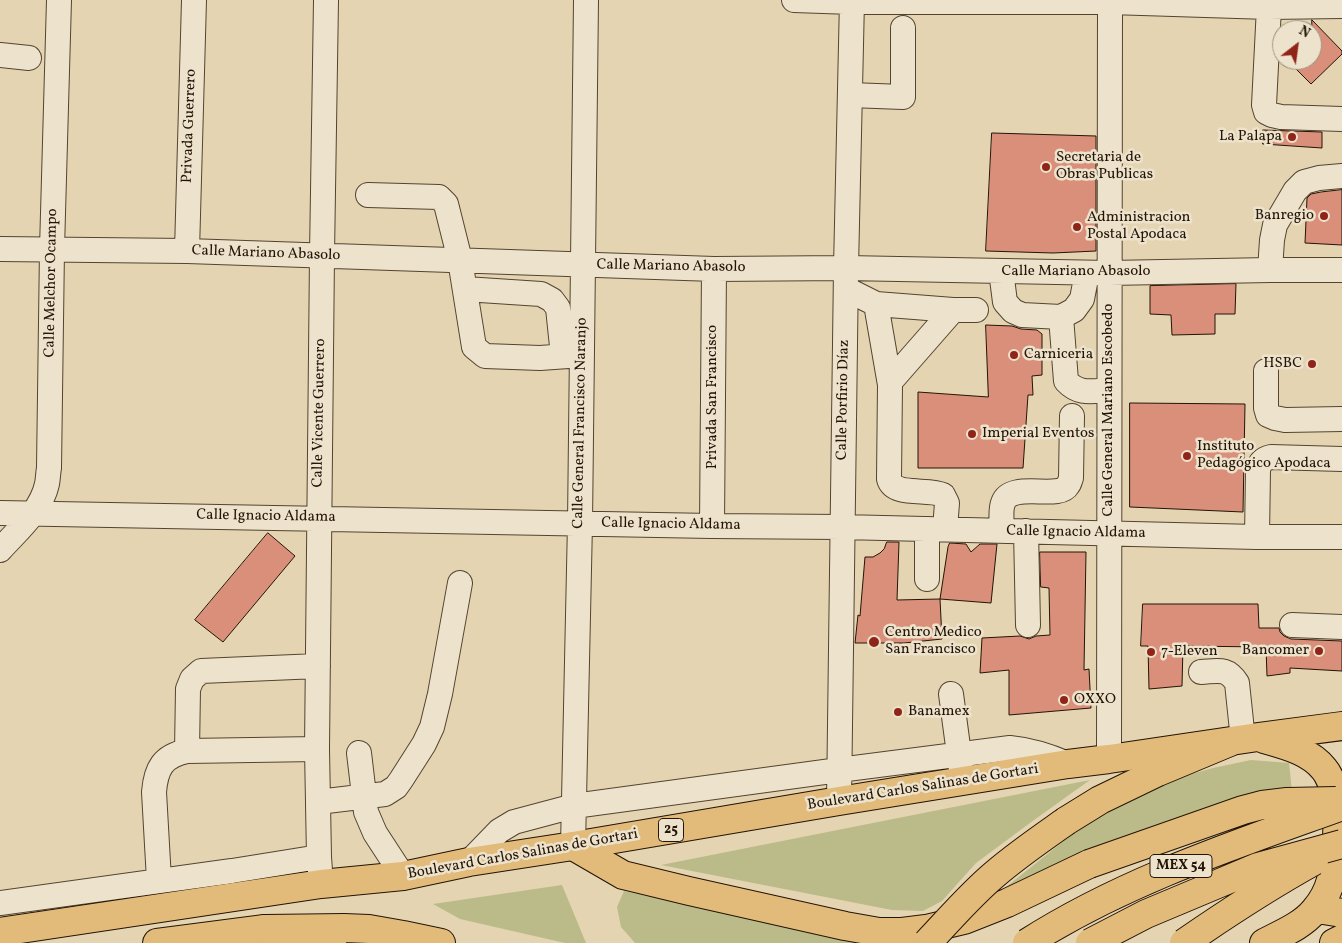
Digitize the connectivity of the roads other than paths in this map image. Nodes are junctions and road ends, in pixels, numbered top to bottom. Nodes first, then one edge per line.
1 (60, 0) edge
2 (194, 0) edge
3 (326, 0) edge
4 (586, 0) edge
5 (794, 0) edge
6 (852, 1) edge
7 (1110, 1) edge
8 (1283, 5) edge
9 (1342, 6) edge
10 (903, 28) dead end
11 (0, 55) edge
12 (29, 58) dead end
13 (850, 95) junction
14 (1342, 119) edge
15 (1342, 176) edge
16 (368, 195) dead end
17 (0, 249) edge
18 (52, 249) junction
19 (187, 251) junction
20 (322, 255) junction
21 (460, 260) junction
22 (583, 265) junction
23 (714, 269) junction
24 (1270, 270) junction
25 (1342, 270) edge
26 (1001, 271) junction
27 (1098, 273) junction
28 (846, 279) junction
29 (464, 289) junction
30 (876, 304) junction
31 (1062, 317) junction
32 (572, 356) junction
33 (1266, 371) dead end
34 (890, 382) junction
35 (1109, 390) junction
36 (1072, 416) dead end
37 (1342, 419) edge
38 (1342, 459) edge
39 (0, 513) edge
40 (34, 513) junction
41 (319, 518) junction
42 (580, 523) junction
43 (712, 526) junction
44 (842, 527) junction
45 (936, 529) junction
46 (1002, 531) junction
47 (1026, 532) junction
48 (1109, 533) junction
49 (1257, 536) junction
50 (1342, 537) edge
51 (0, 550) edge
52 (927, 578) dead end
53 (460, 583) dead end
54 (1028, 625) dead end
55 (1292, 625) dead end
56 (1342, 626) edge
57 (318, 666) junction
58 (1201, 672) dead end
59 (951, 694) dead end
60 (1342, 726) edge
61 (1244, 739) junction
62 (317, 749) junction
63 (187, 751) junction
64 (359, 753) dead end
65 (960, 754) junction
66 (1109, 759) junction
67 (1068, 764) junction
68 (839, 770) junction
69 (963, 782) junction
70 (363, 797) junction
71 (1342, 800) edge
72 (839, 801) junction
73 (318, 802) junction
74 (574, 806) junction
75 (1342, 806) edge
76 (1342, 845) edge
77 (573, 846) junction
78 (319, 857) junction
79 (469, 862) junction
80 (403, 876) junction
81 (158, 880) junction
82 (321, 884) junction
83 (0, 903) edge
84 (1329, 911) edge
85 (265, 929) junction
86 (0, 932) edge
87 (201, 940) edge
88 (1342, 941) edge
89 (157, 943) edge
90 (332, 943) edge
91 (441, 943) edge
92 (927, 943) edge
93 (1026, 943) edge
94 (1090, 943) edge
95 (1184, 943) edge
96 (1264, 943) edge
97 (1334, 943) edge

1 - 18 street, Calle Melchor Ocampo
2 - 19 street, Privada Guerrero
3 - 20 street, Calle Vicente Guerrero
4 - 22 street, Calle General Francisco Naranjo
5 - 6 street
6 - 7 street
6 - 13 street, Calle Porfirio Díaz
7 - 8 street
7 - 27 street, Calle General Mariano Escobedo
8 - 9 street
8 - 14 street
10 - 13 street
11 - 12 street
13 - 28 street, Calle Porfirio Díaz
15 - 24 street
16 - 21 street
17 - 18 street, Calle Mariano Abasolo
18 - 19 street, Calle Mariano Abasolo
18 - 40 street, Calle Melchor Ocampo
19 - 20 street, Calle Mariano Abasolo
20 - 21 street, Calle Mariano Abasolo
20 - 41 street, Calle Vicente Guerrero
21 - 22 street, Calle Mariano Abasolo
21 - 29 street
22 - 23 street, Calle Mariano Abasolo
22 - 32 street, Calle General Francisco Naranjo
23 - 28 street, Calle Mariano Abasolo
23 - 43 street, Privada San Francisco
24 - 25 street, Calle Mariano Abasolo
24 - 27 street, Calle Mariano Abasolo
26 - 27 street, Calle Mariano Abasolo
26 - 28 street, Calle Mariano Abasolo
26 - 31 street
27 - 31 street
27 - 35 street, Calle General Mariano Escobedo
28 - 30 street
28 - 44 street, Calle Porfirio Díaz
29 - 32 street
29 - 32 street
30 - 34 street
30 - 34 street
31 - 35 street
32 - 42 street, Calle General Francisco Naranjo
33 - 37 street
34 - 45 street
35 - 48 street, Calle General Mariano Escobedo
36 - 46 street
38 - 49 street
39 - 40 street, Calle Ignacio Aldama
40 - 41 street, Calle Ignacio Aldama
40 - 51 street, Calle Melchor Ocampo
41 - 42 street, Calle Ignacio Aldama
41 - 57 street, Calle Vicente Guerrero
42 - 43 street, Calle Ignacio Aldama
42 - 74 street, Calle General Francisco Naranjo
43 - 44 street, Calle Ignacio Aldama
44 - 45 street, Calle Ignacio Aldama
44 - 68 street, Calle Porfirio Díaz
45 - 46 street, Calle Ignacio Aldama
45 - 52 street
46 - 47 street, Calle Ignacio Aldama
47 - 48 street, Calle Ignacio Aldama
47 - 54 street
48 - 49 street, Calle Ignacio Aldama
48 - 66 street, Calle General Mariano Escobedo
49 - 50 street, Calle Ignacio Aldama
53 - 70 street
55 - 56 street
57 - 62 street, Calle Vicente Guerrero
57 - 63 street
58 - 61 street
59 - 65 street
60 - 61 main road, Boulevard Carlos Salinas de Gortari / 25
61 - 66 main road, Boulevard Carlos Salinas de Gortari / 25
61 - 84 main road
61 - 92 main road, bridge
62 - 63 street
62 - 73 street, Calle Vicente Guerrero
63 - 81 street
64 - 70 street
65 - 67 street
65 - 68 street
65 - 69 street
66 - 67 main road, Boulevard Carlos Salinas de Gortari / 25
67 - 69 main road, Boulevard Carlos Salinas de Gortari / 25
68 - 72 street, Calle Porfirio Díaz
68 - 74 street
69 - 72 main road, Boulevard Carlos Salinas de Gortari / 25
70 - 73 street
70 - 80 street
71 - 77 main road, bridge
72 - 77 main road, Boulevard Carlos Salinas de Gortari / 25
73 - 78 street, Calle Vicente Guerrero
74 - 77 street, Calle General Francisco Naranjo
74 - 79 street
75 - 93 main road, MEX 54, bridge
76 - 94 main road, MEX 54, bridge
76 - 95 main road, bridge
77 - 79 main road, Boulevard Carlos Salinas de Gortari / 25
78 - 81 street
78 - 82 street, Calle Vicente Guerrero
79 - 80 main road, Boulevard Carlos Salinas de Gortari / 25
80 - 82 main road, Boulevard Carlos Salinas de Gortari / 25
81 - 83 street
82 - 86 main road, Boulevard Carlos Salinas de Gortari / 25
84 - 96 main road
85 - 87 main road
85 - 90 main road
85 - 91 main road
87 - 89 main road
88 - 97 main road

